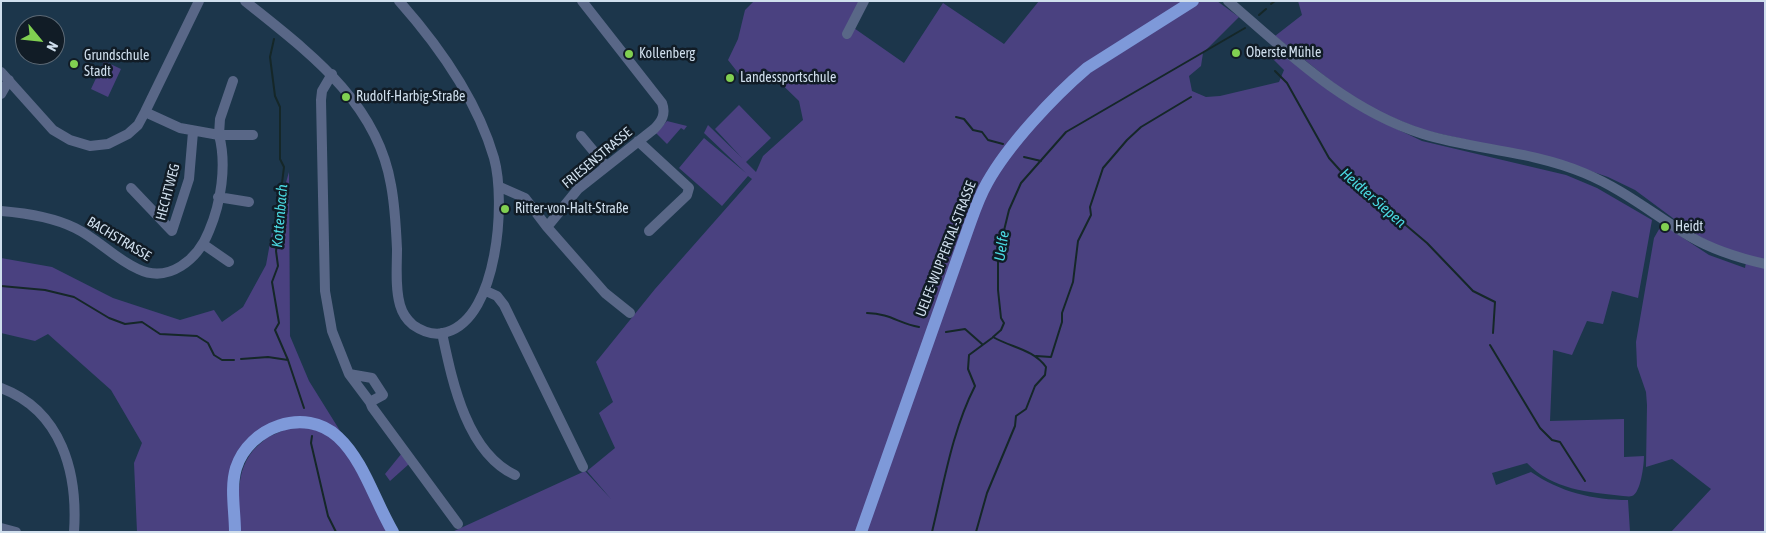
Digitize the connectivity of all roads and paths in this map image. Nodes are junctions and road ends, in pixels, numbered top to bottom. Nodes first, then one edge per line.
1 (199, 1) edge
2 (245, 1) edge
3 (400, 1) edge
4 (582, 1) edge
5 (864, 1) edge
6 (1193, 1) edge
7 (1228, 1) edge
8 (847, 34) dead end
9 (1, 72) edge
10 (332, 74) junction
11 (9, 80) junction
12 (233, 81) dead end
13 (1, 94) edge
14 (146, 112) junction
15 (192, 132) junction
16 (253, 134) dead end
17 (219, 135) junction
18 (581, 136) dead end
19 (638, 142) junction
20 (606, 166) junction
21 (500, 187) junction
22 (130, 188) dead end
23 (218, 197) junction
24 (249, 202) dead end
25 (1, 211) edge
26 (547, 227) junction
27 (649, 231) dead end
28 (203, 244) junction
29 (229, 262) dead end
30 (1765, 264) edge
31 (486, 291) junction
32 (630, 313) dead end
33 (442, 333) junction
34 (349, 374) junction
35 (1, 388) edge
36 (370, 402) junction
37 (583, 467) dead end
38 (515, 475) dead end
39 (458, 524) dead end
40 (1, 528) edge
41 (16, 532) edge
42 (74, 532) edge
43 (235, 532) edge
44 (393, 532) edge
45 (861, 532) edge

1 - 14 street
2 - 10 street
3 - 21 street
4 - 19 street, FRIESENSTRASSE
5 - 8 street
6 - 45 main road, UELFE-WUPPERTAL-STRASSE
7 - 30 street
9 - 11 street
10 - 33 street
10 - 34 street
11 - 13 street
11 - 14 street
12 - 17 street, BACHSTRASSE
14 - 15 street
15 - 17 street
15 - 22 street, HECHTWEG
16 - 17 street
17 - 23 street, BACHSTRASSE
18 - 20 street
19 - 20 street, FRIESENSTRASSE
19 - 27 street
20 - 26 street, FRIESENSTRASSE
21 - 26 street
21 - 31 street
23 - 24 street
23 - 28 street, BACHSTRASSE
25 - 28 street, BACHSTRASSE
26 - 32 street
28 - 29 street
31 - 33 street
31 - 37 street
33 - 38 street
34 - 36 street
34 - 36 street
35 - 42 street
36 - 39 street
40 - 41 street
43 - 44 main road

